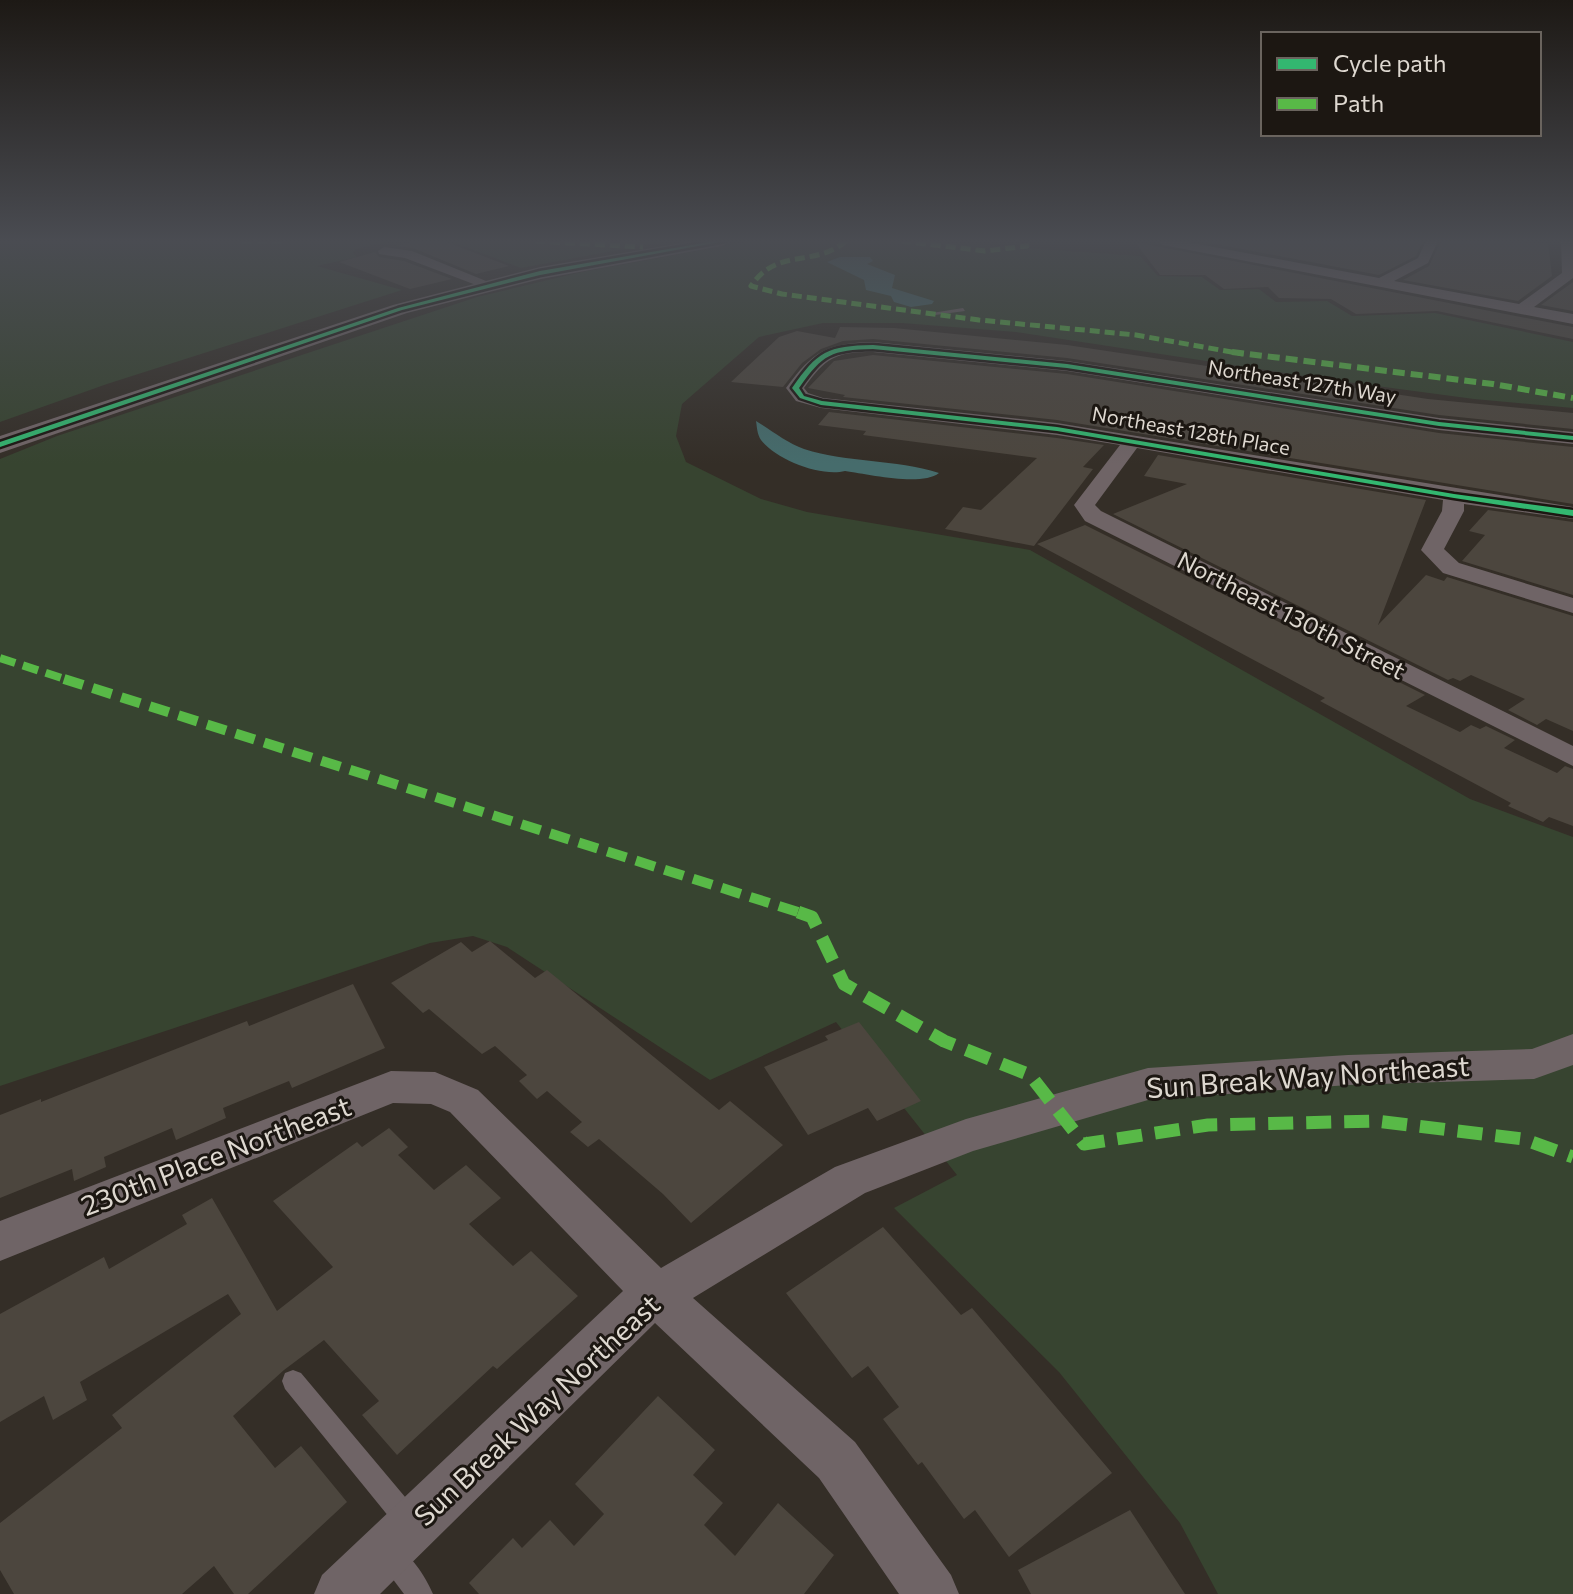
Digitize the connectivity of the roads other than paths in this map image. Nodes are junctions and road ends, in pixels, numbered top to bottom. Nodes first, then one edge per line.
1 (388, 315) edge
2 (802, 397) joint
3 (1573, 438) edge
4 (1132, 442) junction
5 (0, 445) edge
6 (1454, 496) junction
7 (1573, 513) edge
8 (1573, 606) edge
9 (1573, 757) edge
10 (1573, 1049) edge
11 (0, 1241) edge
12 (657, 1295) junction
13 (293, 1381) dead end
14 (399, 1538) junction
15 (341, 1594) edge
16 (420, 1594) edge
17 (932, 1594) edge

1 - 5 street
2 - 3 street, Northeast 127th Way
2 - 4 street, Northeast 128th Place
4 - 6 street, Northeast 128th Place
4 - 9 street, Northeast 130th Street
6 - 7 street, Northeast 128th Place
6 - 8 street
10 - 12 street, Sun Break Way Northeast
11 - 12 street, 230th Place Northeast
12 - 14 street, Sun Break Way Northeast
12 - 17 street
13 - 14 lane
14 - 15 street, Sun Break Way Northeast
14 - 16 lane

